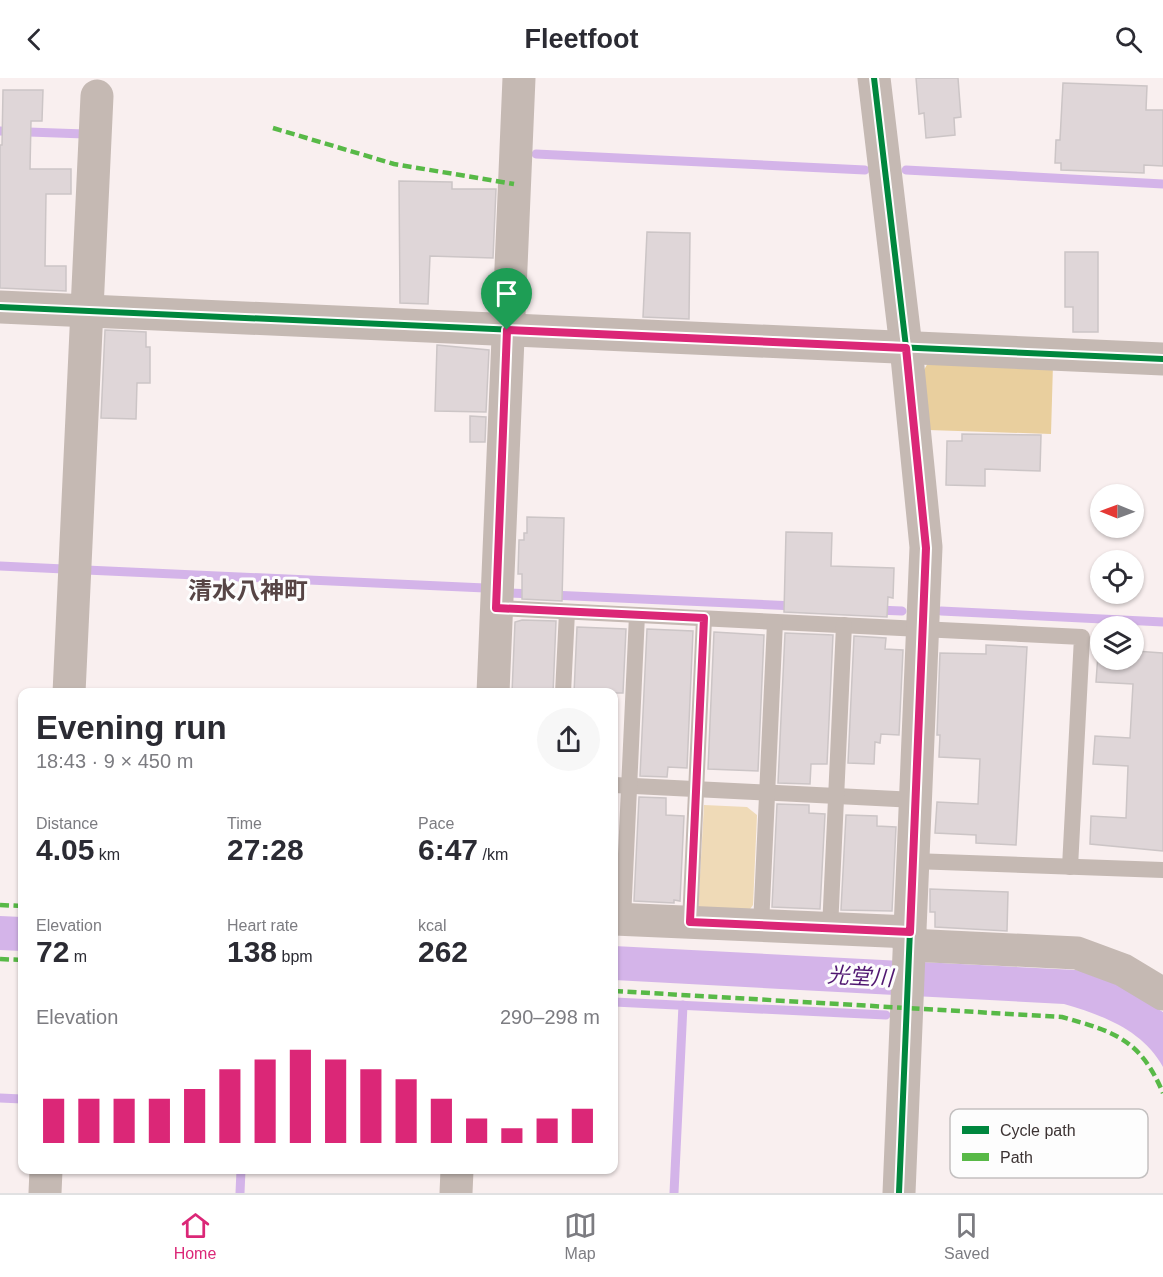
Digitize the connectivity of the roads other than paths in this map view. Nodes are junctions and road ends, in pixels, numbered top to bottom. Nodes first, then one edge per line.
1 (519, 78) edge
2 (874, 78) edge
3 (97, 96) dead end
4 (0, 307) edge
5 (88, 311) junction
6 (507, 330) junction
7 (906, 348) junction
8 (1163, 359) edge
9 (496, 608) junction
10 (567, 612) junction
11 (637, 615) junction
12 (704, 618) junction
13 (775, 622) junction
14 (844, 625) junction
15 (923, 629) junction
16 (69, 688) edge
17 (493, 688) edge
18 (563, 688) edge
19 (621, 785) edge
20 (696, 789) junction
21 (767, 793) junction
22 (836, 796) junction
23 (916, 800) junction
24 (913, 861) junction
25 (1070, 867) junction
26 (1163, 870) edge
27 (618, 919) edge
28 (690, 922) junction
29 (761, 926) junction
30 (830, 929) junction
31 (910, 939) junction
32 (1163, 994) edge
33 (46, 1174) edge
34 (457, 1174) edge
35 (45, 1193) edge
36 (456, 1193) edge
37 (899, 1193) edge

1 - 6 street
2 - 7 street
3 - 5 street
4 - 5 street
5 - 6 street
5 - 16 street
6 - 7 street
6 - 9 street
7 - 8 street
7 - 15 street
9 - 10 lane
9 - 17 street
10 - 11 lane
10 - 18 lane
11 - 12 lane
11 - 19 lane
12 - 13 lane
12 - 20 lane
13 - 14 lane
13 - 21 lane
14 - 15 lane
14 - 22 lane
15 - 23 street
15 - 25 lane
19 - 20 lane
19 - 27 lane
20 - 21 lane
20 - 28 lane
21 - 22 lane
21 - 29 lane
22 - 23 lane
22 - 30 lane
23 - 24 street
24 - 25 lane
24 - 31 street
25 - 26 lane
27 - 28 street
28 - 29 street
29 - 30 street
30 - 31 street
31 - 32 street
31 - 37 street
33 - 35 street
34 - 36 street

